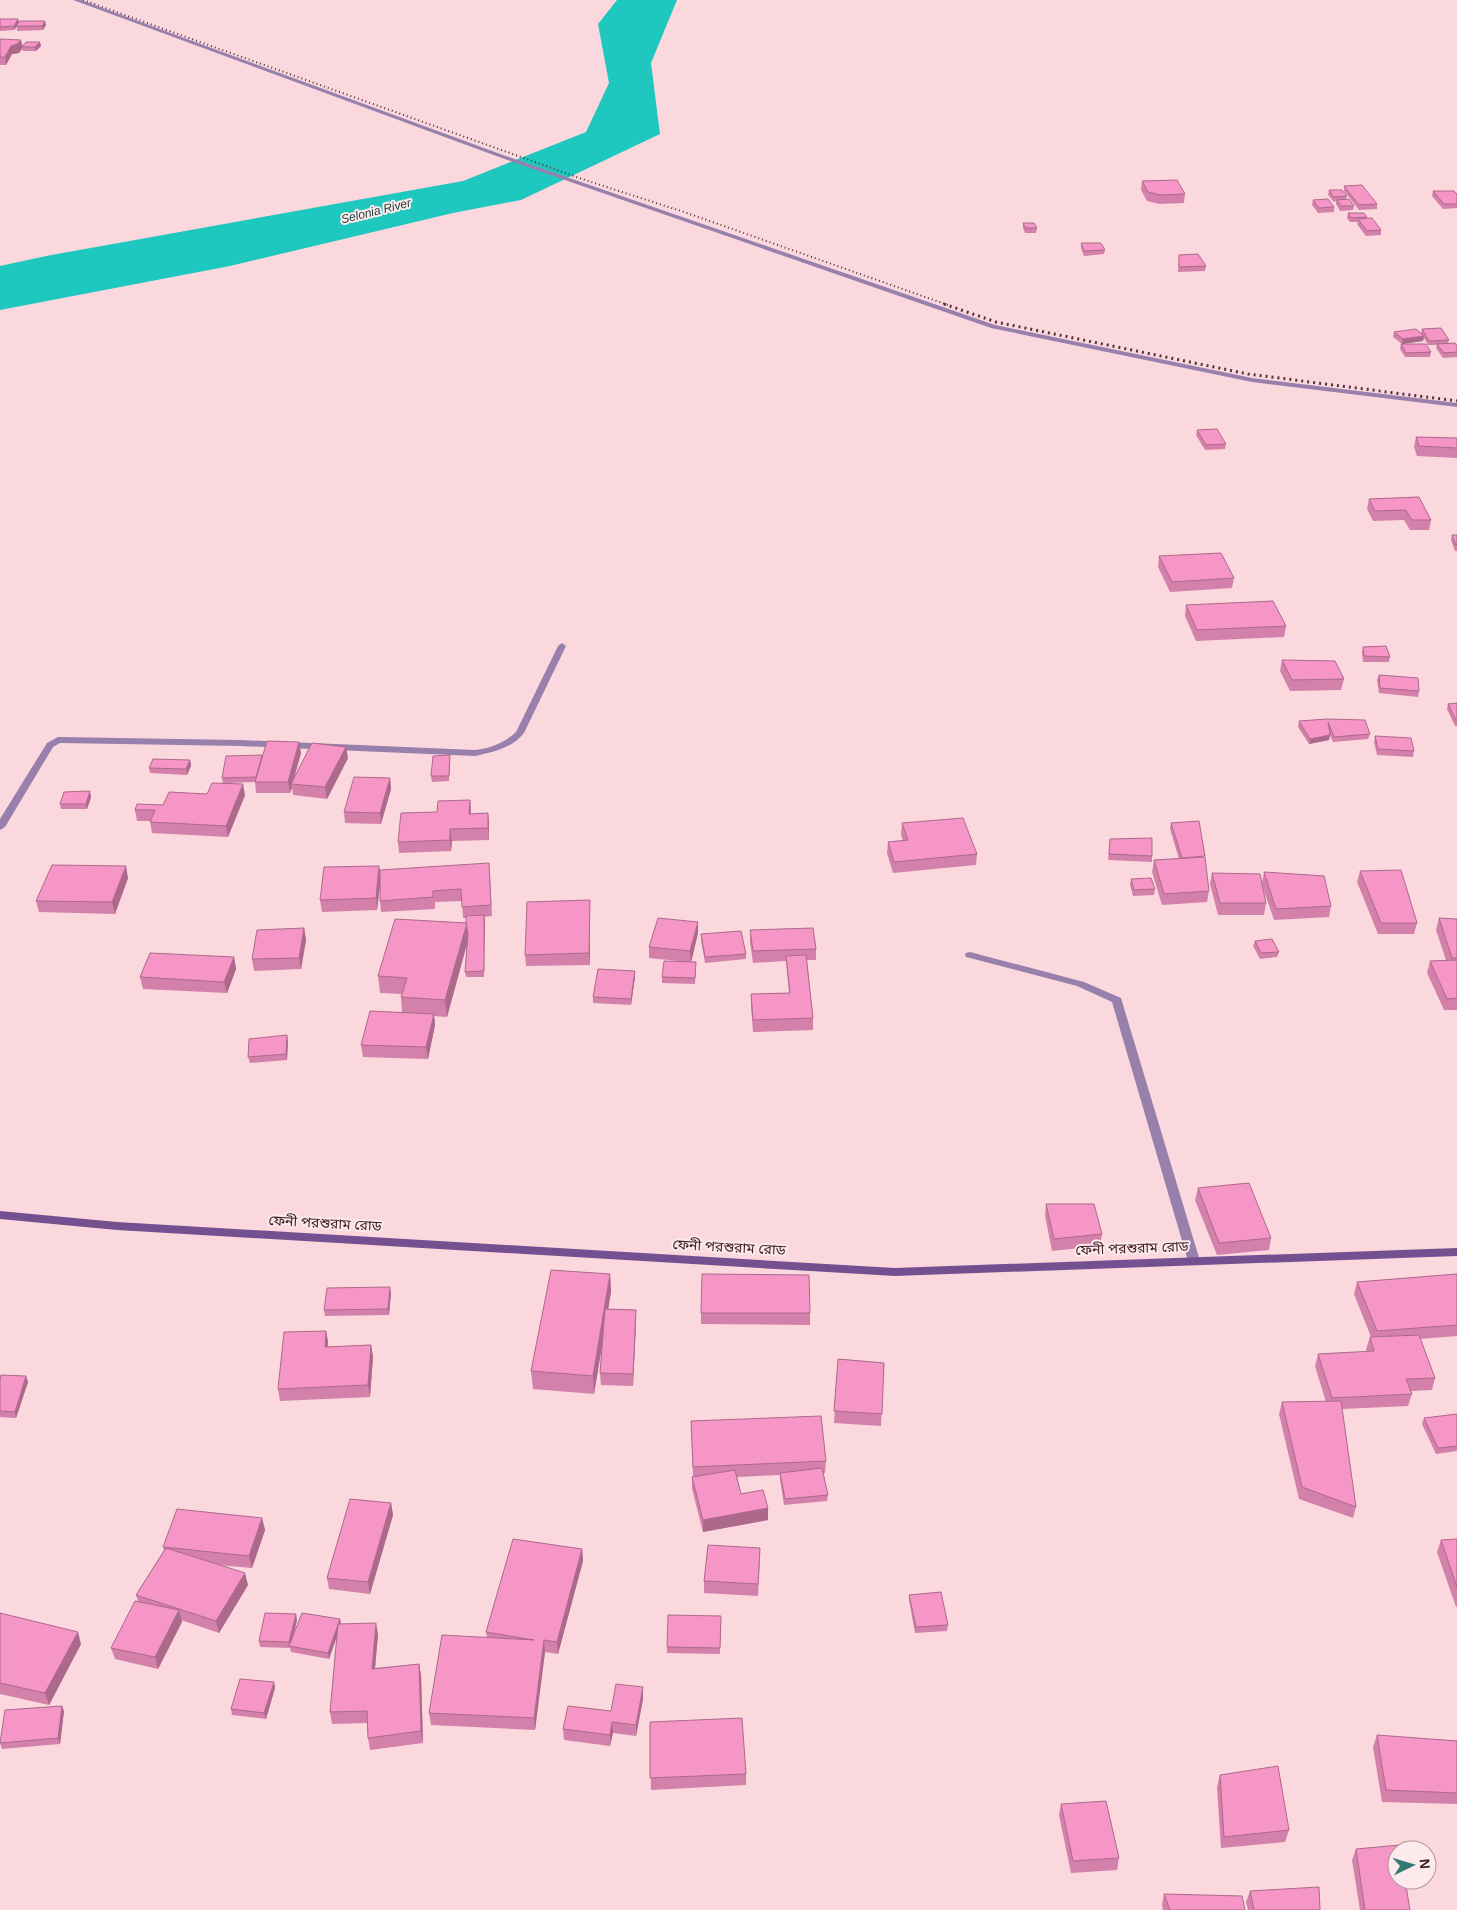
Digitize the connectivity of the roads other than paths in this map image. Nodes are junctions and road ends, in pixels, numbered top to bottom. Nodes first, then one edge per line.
1 (76, 0) edge
2 (1457, 405) edge
3 (562, 646) dead end
4 (0, 827) edge
5 (970, 955) dead end
6 (0, 1215) edge
7 (1457, 1252) edge
8 (1194, 1261) junction

1 - 2 street
3 - 4 street
5 - 8 street
6 - 8 main road, ফেনী পরশুরাম রোড
7 - 8 main road, ফেনী পরশুরাম রোড

